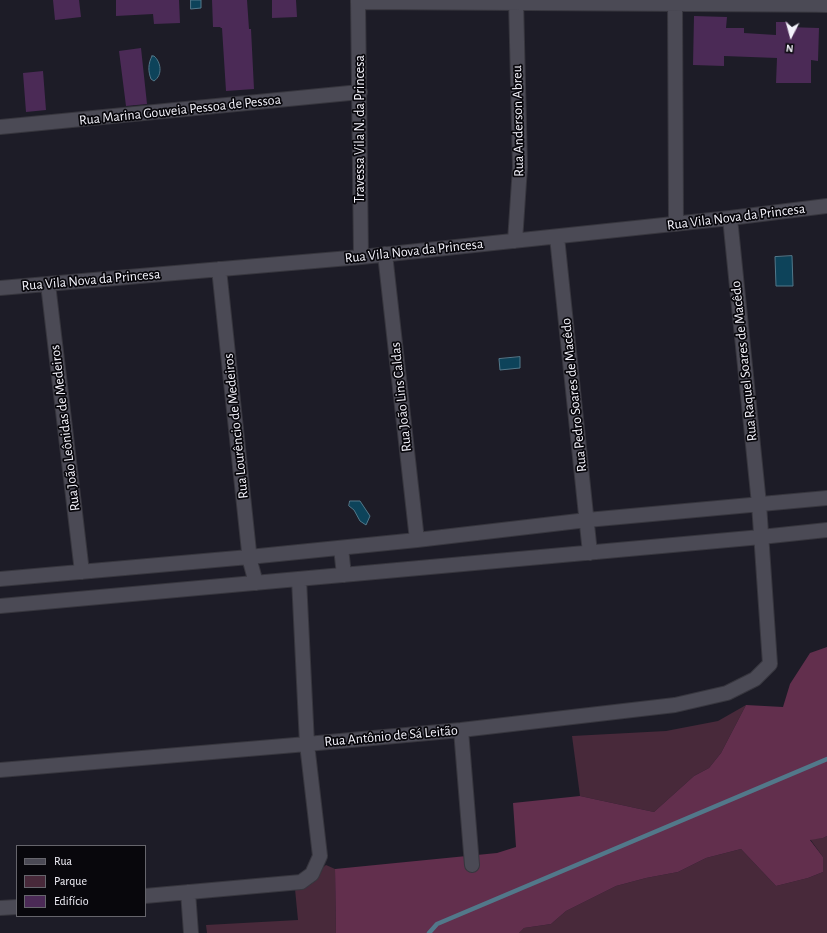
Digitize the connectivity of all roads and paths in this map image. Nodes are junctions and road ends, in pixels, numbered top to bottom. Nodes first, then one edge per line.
1 (358, 1) edge
2 (516, 2) edge
3 (675, 2) edge
4 (827, 5) edge
5 (360, 92) junction
6 (0, 127) edge
7 (827, 206) edge
8 (730, 218) junction
9 (676, 224) junction
10 (556, 237) junction
11 (515, 241) junction
12 (385, 254) junction
13 (360, 257) junction
14 (219, 269) junction
15 (48, 284) junction
16 (0, 288) edge
17 (827, 498) edge
18 (759, 504) junction
19 (587, 520) junction
20 (827, 530) edge
21 (761, 537) junction
22 (417, 540) junction
23 (341, 548) junction
24 (590, 553) junction
25 (249, 557) junction
26 (82, 572) junction
27 (344, 575) junction
28 (0, 579) edge
29 (299, 579) junction
30 (256, 583) junction
31 (0, 606) edge
32 (770, 664) joint
33 (461, 730) junction
34 (307, 744) junction
35 (0, 770) edge
36 (472, 865) dead end
37 (188, 892) junction
38 (146, 896) edge
39 (16, 907) edge
40 (0, 908) edge
41 (191, 933) edge

1 - 2 street
1 - 5 street, Travessa Vila N. da Princesa
2 - 3 street
2 - 11 street, Rua Anderson Abreu
3 - 4 street
3 - 9 street
5 - 6 street, Rua Marina Gouveia Pessoa de Pessoa
5 - 13 street, Travessa Vila N. da Princesa
7 - 8 street, Rua Vila Nova da Princesa
8 - 9 street, Rua Vila Nova da Princesa
8 - 18 street, Rua Raquel Soares de Macêdo
9 - 10 street, Rua Vila Nova da Princesa
10 - 11 street, Rua Vila Nova da Princesa
10 - 19 street, Rua Pedro Soares de Macêdo
11 - 12 street, Rua Vila Nova da Princesa
12 - 13 street, Rua Vila Nova da Princesa
12 - 22 street, Rua João Lins Caldas
13 - 14 street, Rua Vila Nova da Princesa
14 - 15 street, Rua Vila Nova da Princesa
14 - 25 street, Rua Lourêncio de Medeiros
15 - 16 street, Rua Vila Nova da Princesa
15 - 26 street, Rua João Leônidas de Medeiros
17 - 18 street
18 - 19 street
18 - 21 street, Rua Raquel Soares de Macêdo
19 - 22 street
19 - 24 street, Rua Pedro Soares de Macêdo
20 - 21 street
21 - 24 street
21 - 32 street, Rua Raquel Soares de Macêdo
22 - 23 street
23 - 25 street
23 - 27 street
24 - 27 street
25 - 26 street
25 - 30 street, Rua Lourêncio de Medeiros
26 - 28 street
27 - 29 street
29 - 30 street
29 - 34 street
30 - 31 street
32 - 33 street, Rua Antônio de Sá Leitão
33 - 34 street, Rua Antônio de Sá Leitão
33 - 36 street
34 - 35 street, Rua Antônio de Sá Leitão
34 - 37 street
37 - 38 street
37 - 41 street
39 - 40 street

